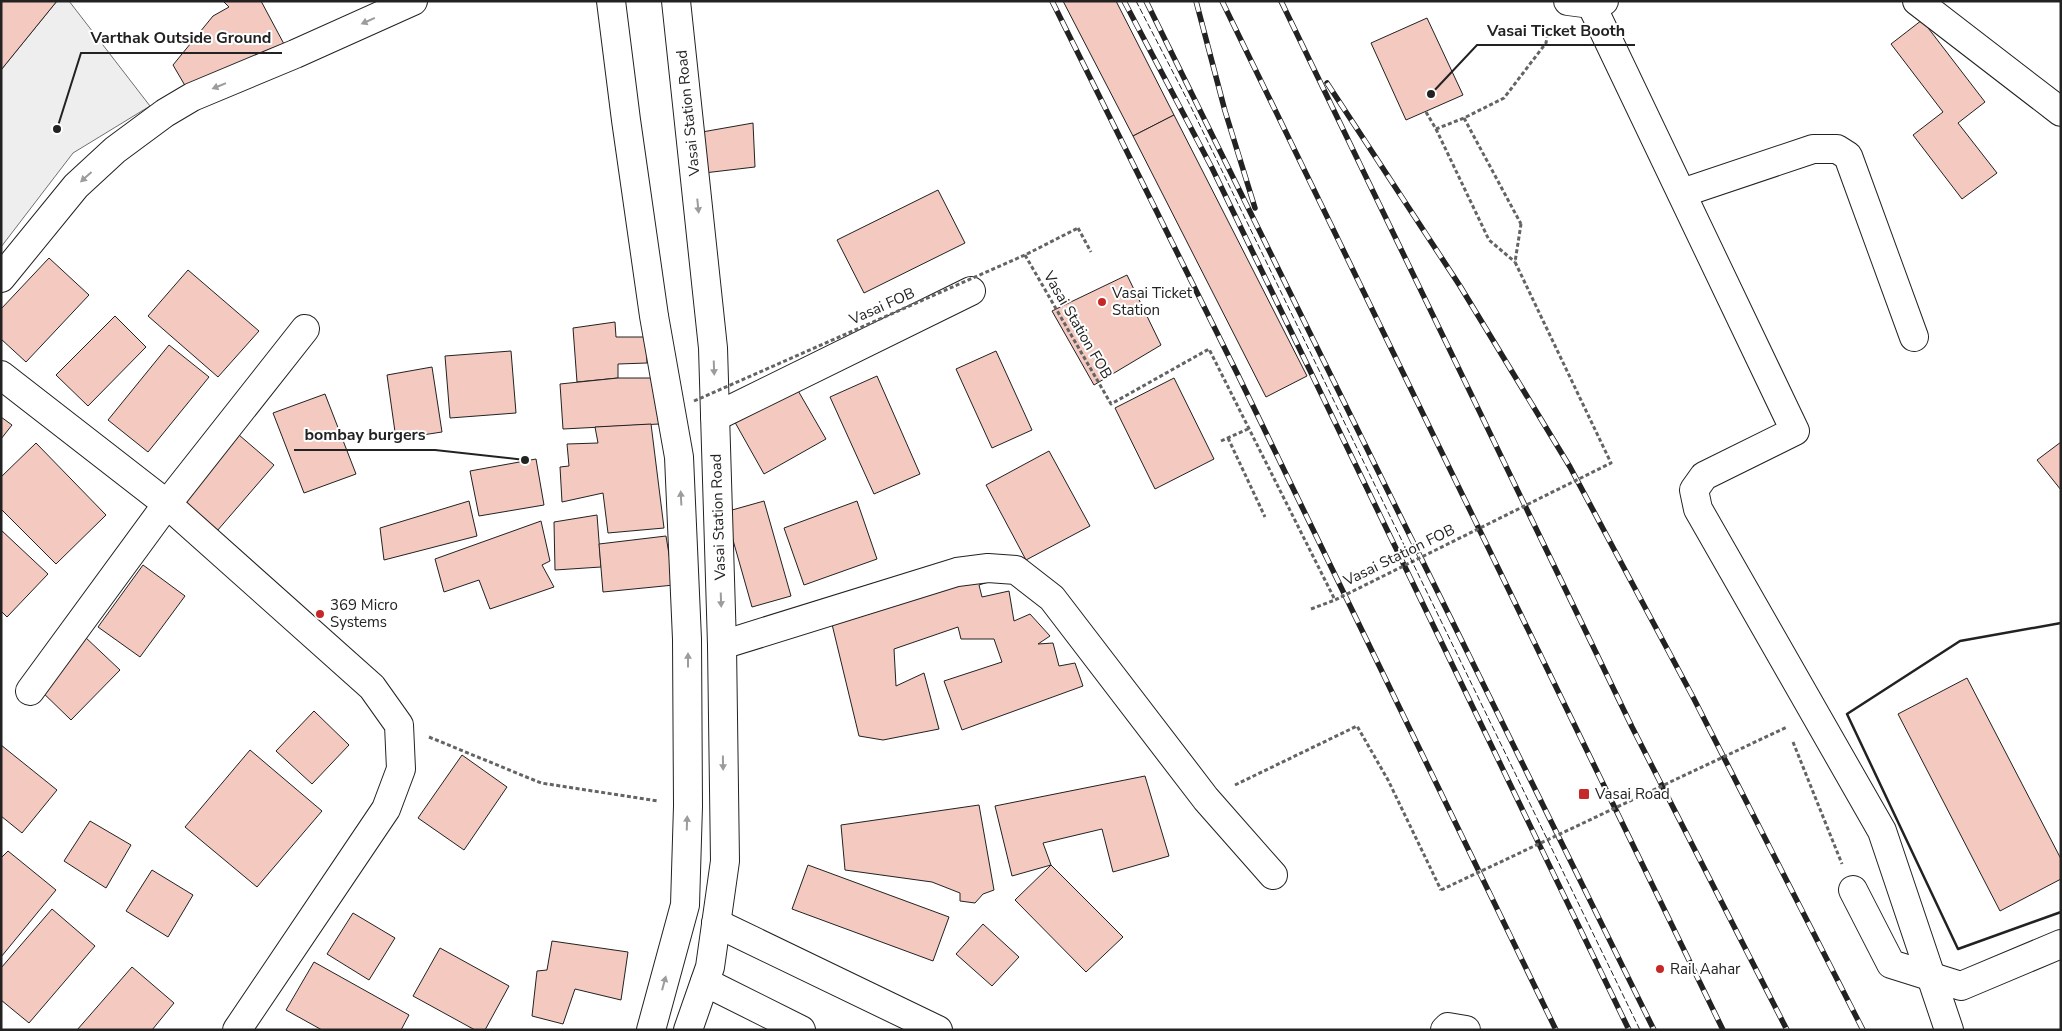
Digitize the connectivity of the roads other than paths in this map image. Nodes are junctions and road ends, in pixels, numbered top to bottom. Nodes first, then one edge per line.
1 (413, 1) edge
2 (611, 1) edge
3 (676, 1) edge
4 (1917, 1) edge
5 (1578, 6) edge
6 (2061, 112) edge
7 (1682, 193) junction
8 (1, 278) edge
9 (971, 291) dead end
10 (305, 329) dead end
11 (1914, 337) dead end
12 (1, 375) edge
13 (715, 417) junction
14 (167, 504) junction
15 (722, 645) junction
16 (30, 691) dead end
17 (1274, 875) dead end
18 (1853, 890) road end
19 (716, 923) junction
20 (2061, 944) edge
21 (1931, 978) junction
22 (705, 982) junction
23 (237, 1030) edge
24 (651, 1030) edge
25 (688, 1030) edge
26 (801, 1030) edge
27 (938, 1030) edge
28 (1445, 1030) edge
29 (1466, 1030) edge
30 (1949, 1030) edge

1 -> 8 street
24 -> 2 street
3 -> 13 street, Vasai Station Road
4 - 6 street
5 - 7 street
7 - 11 street
7 - 21 street
9 - 13 street
10 - 14 street
12 - 14 street
13 -> 15 street, Vasai Station Road
14 - 16 street
14 - 23 street
15 - 17 street
15 -> 19 street, Vasai Station Road
18 - 21 street
19 - 22 street, Vasai Station Road
19 - 27 street
20 - 21 street
21 - 30 street
22 - 25 street, Vasai Station Road
22 - 26 street
28 - 29 street

